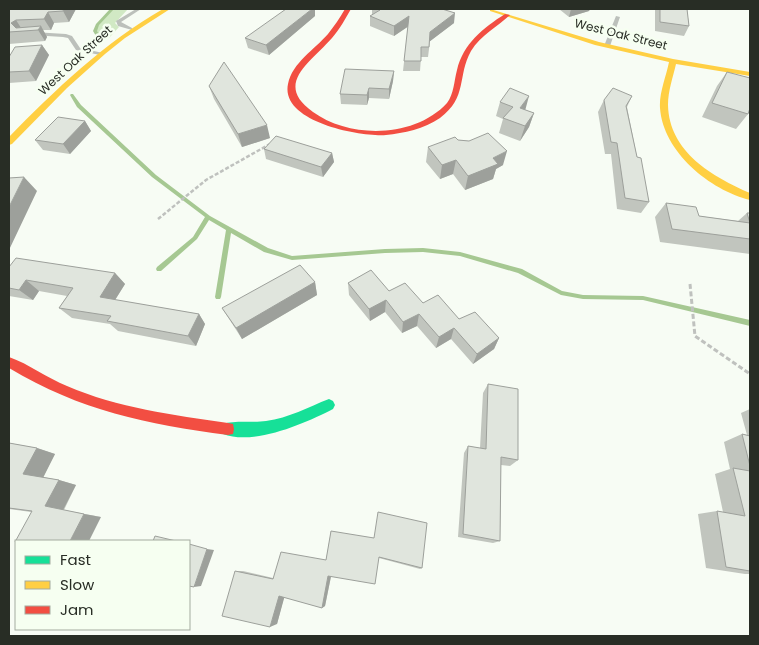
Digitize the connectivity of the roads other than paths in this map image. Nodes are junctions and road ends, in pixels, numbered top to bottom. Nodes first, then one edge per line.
1 (139, 9) edge
2 (167, 9) edge
3 (348, 9) edge
4 (488, 9) edge
5 (507, 15) junction
6 (618, 17) dead end
7 (130, 28) junction
8 (23, 35) edge
9 (606, 46) junction
10 (100, 53) junction
11 (673, 61) junction
12 (750, 74) edge
13 (9, 142) edge
14 (750, 197) edge
15 (9, 362) edge
16 (330, 405) dead end

1 - 7 lane
2 - 7 street, West Oak Street
3 - 5 street
4 - 5 street, West Oak Street
5 - 9 street, West Oak Street
6 - 9 lane
7 - 10 street, West Oak Street
8 - 10 lane
9 - 11 street, West Oak Street
10 - 13 street, West Oak Street
11 - 12 street, West Oak Street
11 - 14 street
15 - 16 street

